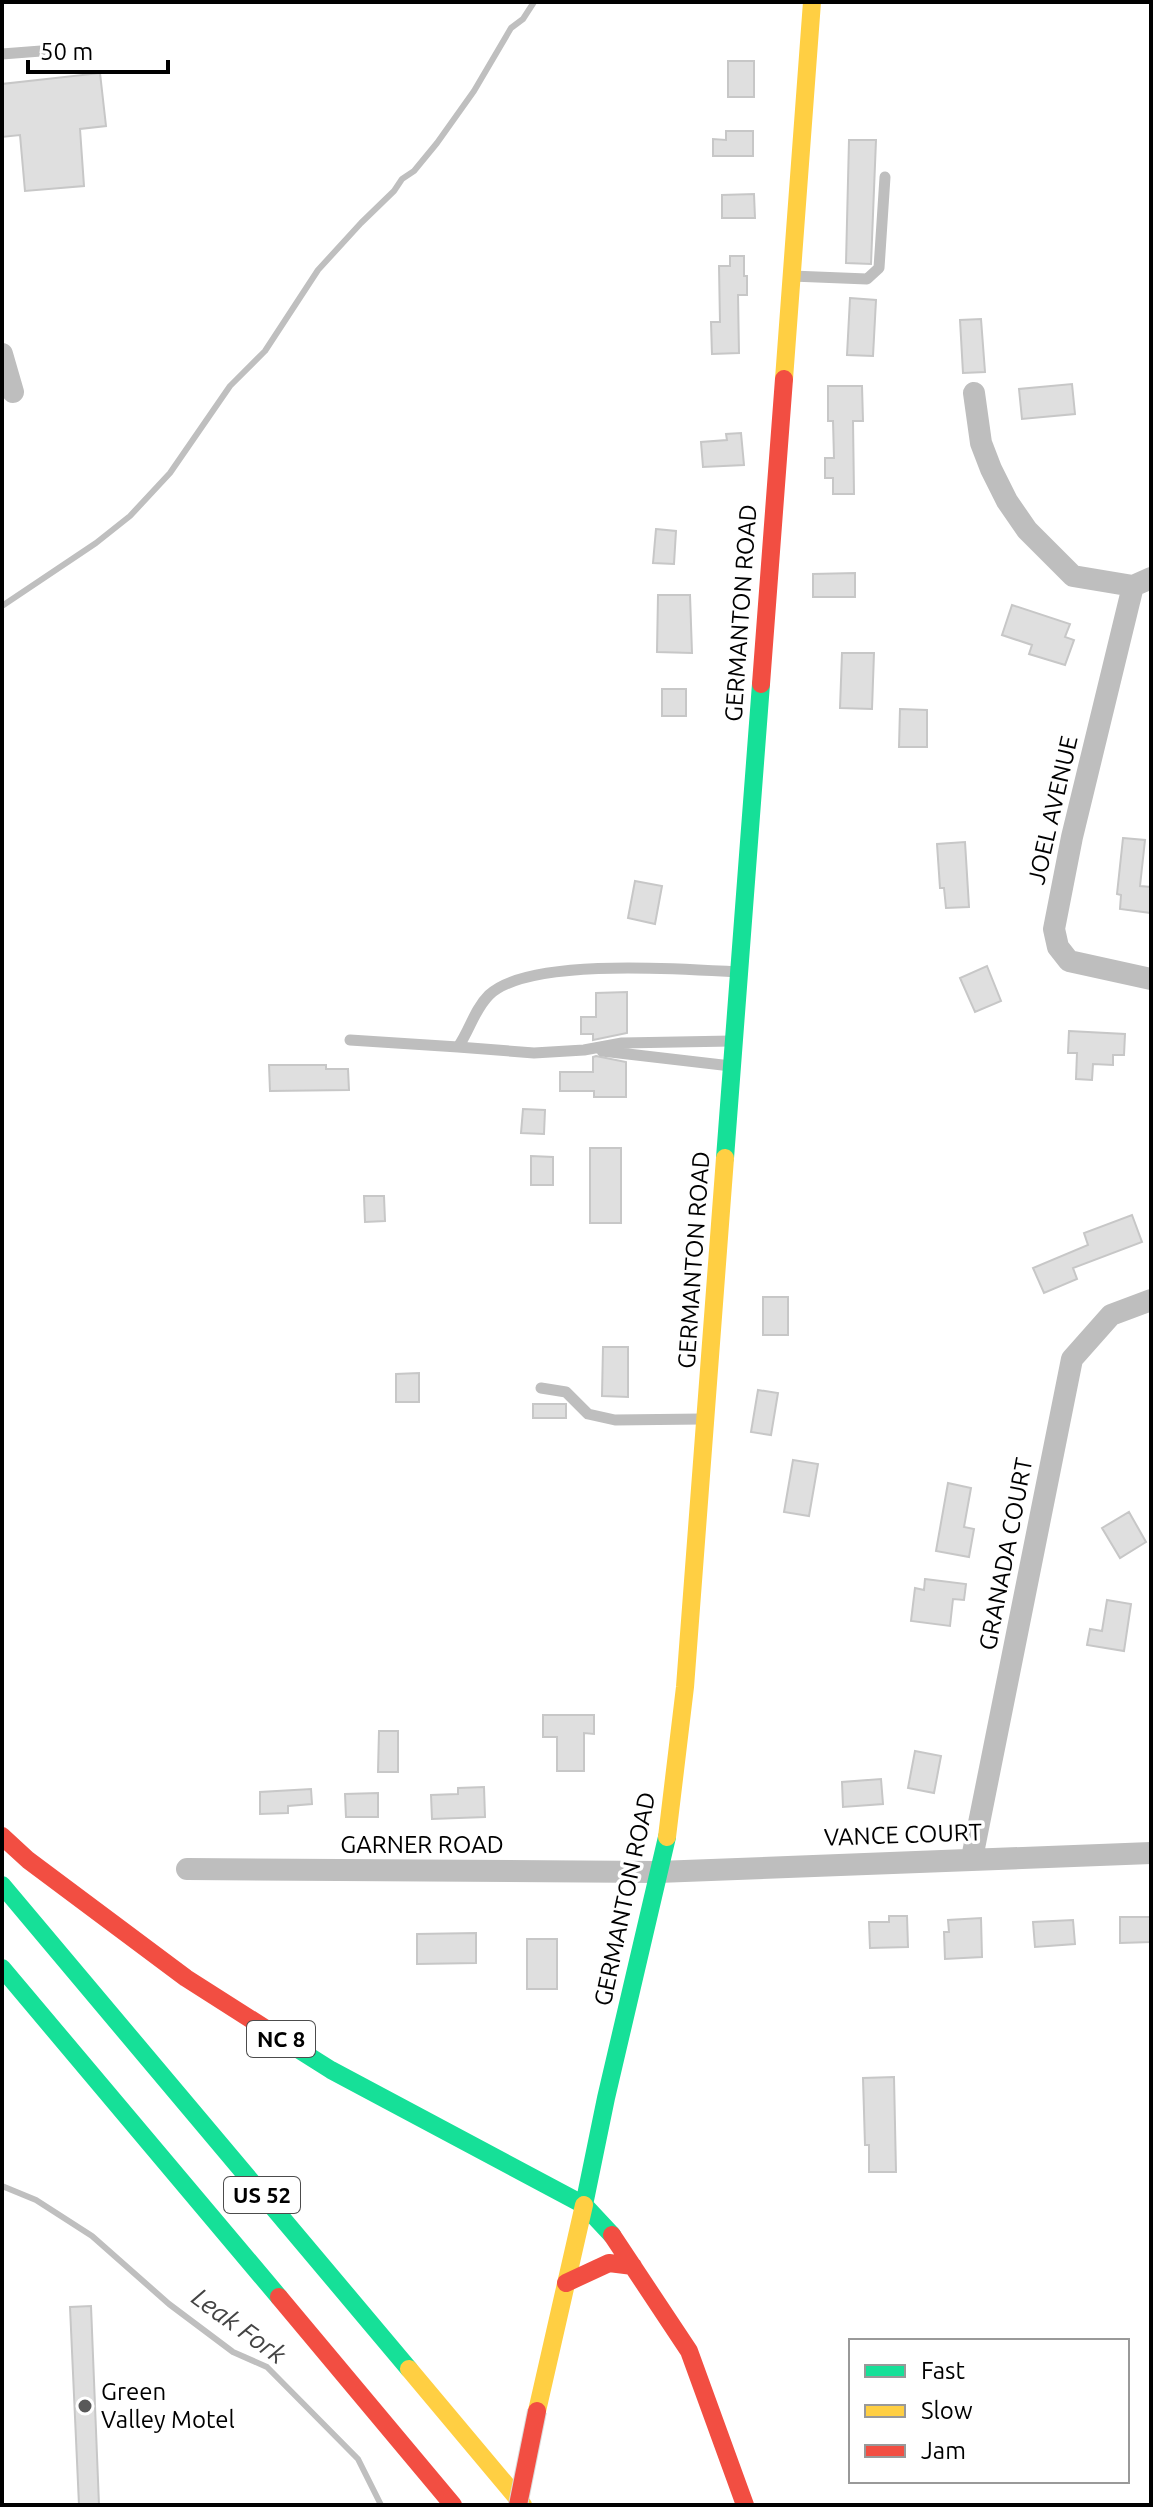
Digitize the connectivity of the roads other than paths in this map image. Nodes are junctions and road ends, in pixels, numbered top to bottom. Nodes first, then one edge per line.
1 (812, 2) edge
2 (41, 51) dead end
3 (2, 54) edge
4 (885, 177) dead end
5 (791, 276) junction
6 (2, 354) edge
7 (13, 392) dead end
8 (974, 393) dead end
9 (1142, 582) edge
10 (738, 972) junction
11 (1151, 979) edge
12 (350, 1040) dead end
13 (733, 1041) junction
14 (458, 1047) junction
15 (584, 1050) junction
16 (732, 1066) junction
17 (1151, 1300) edge
18 (541, 1388) dead end
19 (707, 1419) junction
20 (2, 1836) edge
21 (1151, 1853) edge
22 (972, 1858) junction
23 (187, 1869) dead end
24 (658, 1872) junction
25 (2, 1885) edge
26 (2, 1968) edge
27 (584, 2205) junction
28 (633, 2266) junction
29 (566, 2283) junction
30 (453, 2505) edge
31 (520, 2505) edge
32 (745, 2505) edge

1 - 5 main road, GERMANTON ROAD
2 - 3 lane
4 - 5 lane
5 - 10 main road, GERMANTON ROAD
6 - 7 street
8 - 9 street
9 - 11 street, JOEL AVENUE
10 - 13 main road, GERMANTON ROAD
10 - 14 lane
12 - 14 lane
13 - 15 lane
13 - 16 main road, GERMANTON ROAD
14 - 15 lane
15 - 16 lane
16 - 19 main road, GERMANTON ROAD
17 - 22 street, GRANADA COURT
18 - 19 lane
19 - 24 main road, GERMANTON ROAD
20 - 27 main road, NC 8
21 - 22 street, VANCE COURT
22 - 24 street, VANCE COURT
23 - 24 street, GARNER ROAD
24 - 27 main road, GERMANTON ROAD
25 - 31 main road, US 52
26 - 30 main road, US 52
27 - 28 main road
27 - 29 main road, GERMANTON ROAD
28 - 29 main road
28 - 32 main road
29 - 31 main road, GERMANTON ROAD, bridge

